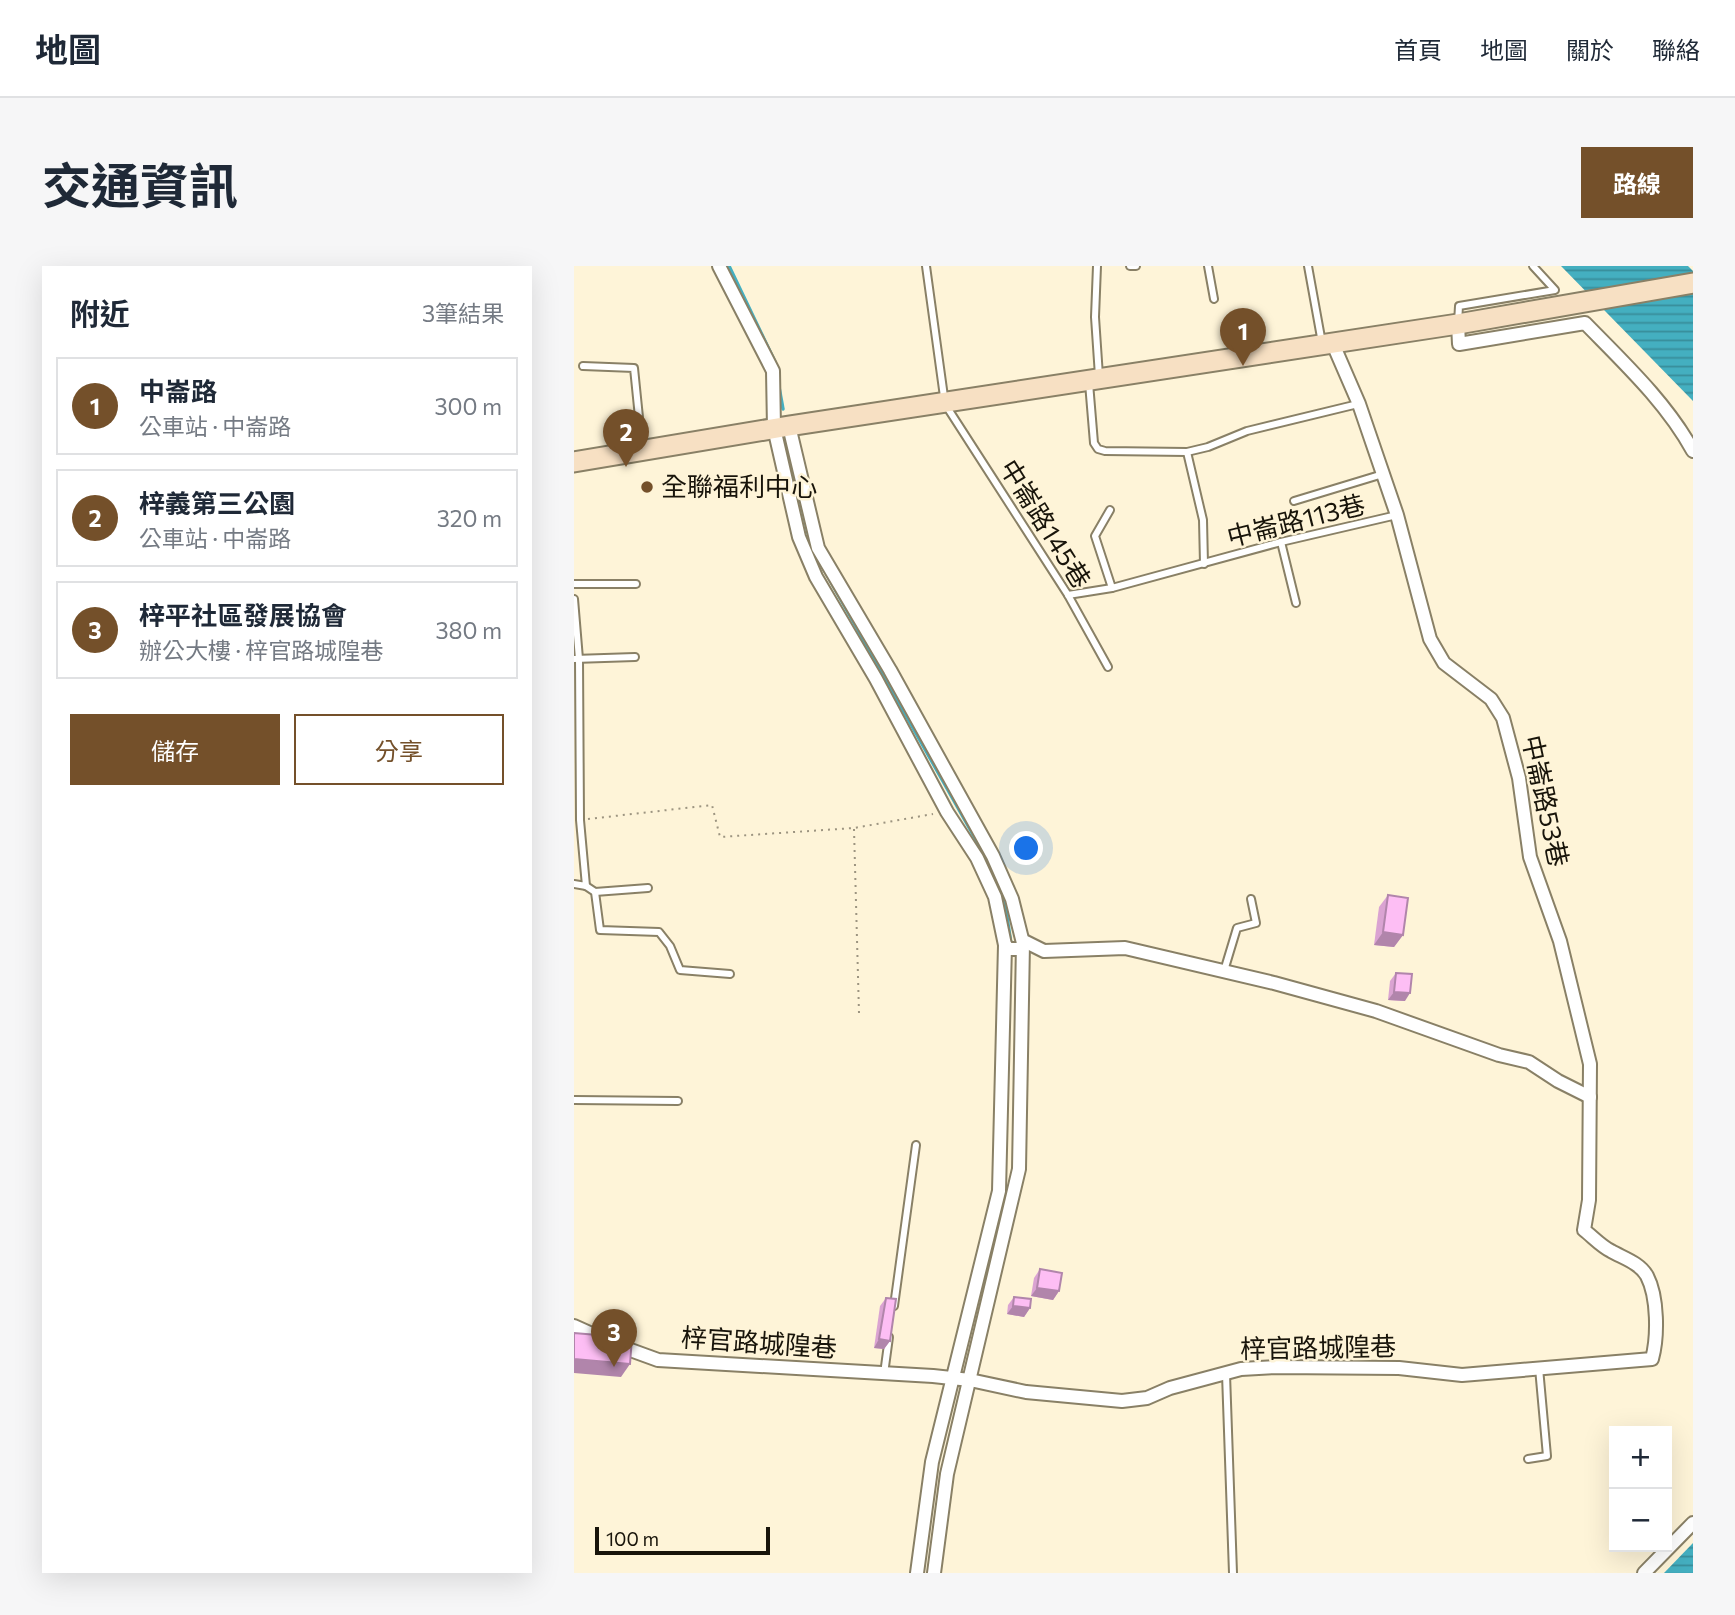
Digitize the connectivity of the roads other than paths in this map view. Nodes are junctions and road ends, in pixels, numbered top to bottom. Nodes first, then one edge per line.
1 (719, 266) edge
2 (926, 266) edge
3 (1097, 266) edge
4 (1130, 266) edge
5 (1136, 266) edge
6 (1209, 266) edge
7 (1308, 266) edge
8 (1533, 266) edge
9 (1693, 283) edge
10 (1214, 299) dead end
11 (1458, 324) junction
12 (1328, 344) junction
13 (583, 366) dead end
14 (1094, 380) junction
15 (945, 404) junction
16 (1359, 404) junction
17 (782, 427) junction
18 (642, 450) junction
19 (1693, 451) edge
20 (1187, 452) junction
21 (574, 462) edge
22 (1383, 474) junction
23 (1294, 501) dead end
24 (1110, 510) dead end
25 (1397, 515) junction
26 (1281, 542) junction
27 (1204, 564) junction
28 (574, 584) edge
29 (636, 584) dead end
30 (1112, 588) junction
31 (1068, 595) junction
32 (574, 599) edge
33 (1296, 603) dead end
34 (635, 657) dead end
35 (577, 659) edge
36 (1108, 667) dead end
37 (883, 674) junction
38 (574, 884) edge
39 (586, 886) junction
40 (648, 888) dead end
41 (595, 892) junction
42 (1251, 899) dead end
43 (1014, 947) junction
44 (1223, 972) junction
45 (730, 974) dead end
46 (1590, 1097) junction
47 (574, 1100) edge
48 (678, 1101) dead end
49 (916, 1145) dead end
50 (1009, 1168) junction
51 (892, 1320) edge
52 (574, 1326) edge
53 (890, 1333) edge
54 (1539, 1368) junction
55 (884, 1374) junction
56 (1226, 1374) junction
57 (953, 1378) junction
58 (970, 1380) junction
59 (1528, 1459) dead end
60 (1693, 1523) edge
61 (917, 1573) edge
62 (934, 1573) edge
63 (1233, 1573) edge
64 (1644, 1573) edge

1 - 17 street
2 - 15 lane
3 - 14 lane
4 - 5 lane
6 - 10 lane
7 - 12 lane
8 - 11 lane
9 - 11 street
11 - 12 street
11 - 19 street
12 - 14 street
12 - 16 street, 中崙路53巷
13 - 18 lane
14 - 15 street
14 - 20 lane
15 - 17 street
15 - 31 lane, 中崙路145巷
16 - 20 lane
16 - 22 street, 中崙路53巷
17 - 18 street
17 - 37 street
18 - 21 street
20 - 27 lane, 中崙路113巷
22 - 23 lane
22 - 25 street, 中崙路53巷
24 - 30 lane
25 - 26 lane, 中崙路113巷
25 - 46 street, 中崙路53巷
26 - 27 lane, 中崙路113巷
26 - 33 lane
27 - 30 lane, 中崙路113巷
28 - 29 lane
30 - 31 lane, 中崙路113巷
31 - 36 lane, 中崙路145巷
32 - 35 lane
34 - 35 lane
35 - 39 lane
37 - 43 street
37 - 43 street
38 - 39 lane
39 - 41 lane
40 - 41 lane
41 - 45 lane
42 - 44 lane
43 - 44 street
43 - 50 street
43 - 50 street
44 - 46 street
46 - 54 street, 梓官路城隍巷
47 - 48 lane
49 - 51 lane
50 - 57 street
50 - 58 street
52 - 55 street, 梓官路城隍巷
53 - 55 lane
54 - 56 street, 梓官路城隍巷
54 - 59 lane
55 - 57 street, 梓官路城隍巷
56 - 58 street, 梓官路城隍巷
56 - 63 lane
57 - 58 street, 梓官路城隍巷
57 - 61 street
58 - 62 street
60 - 64 street

